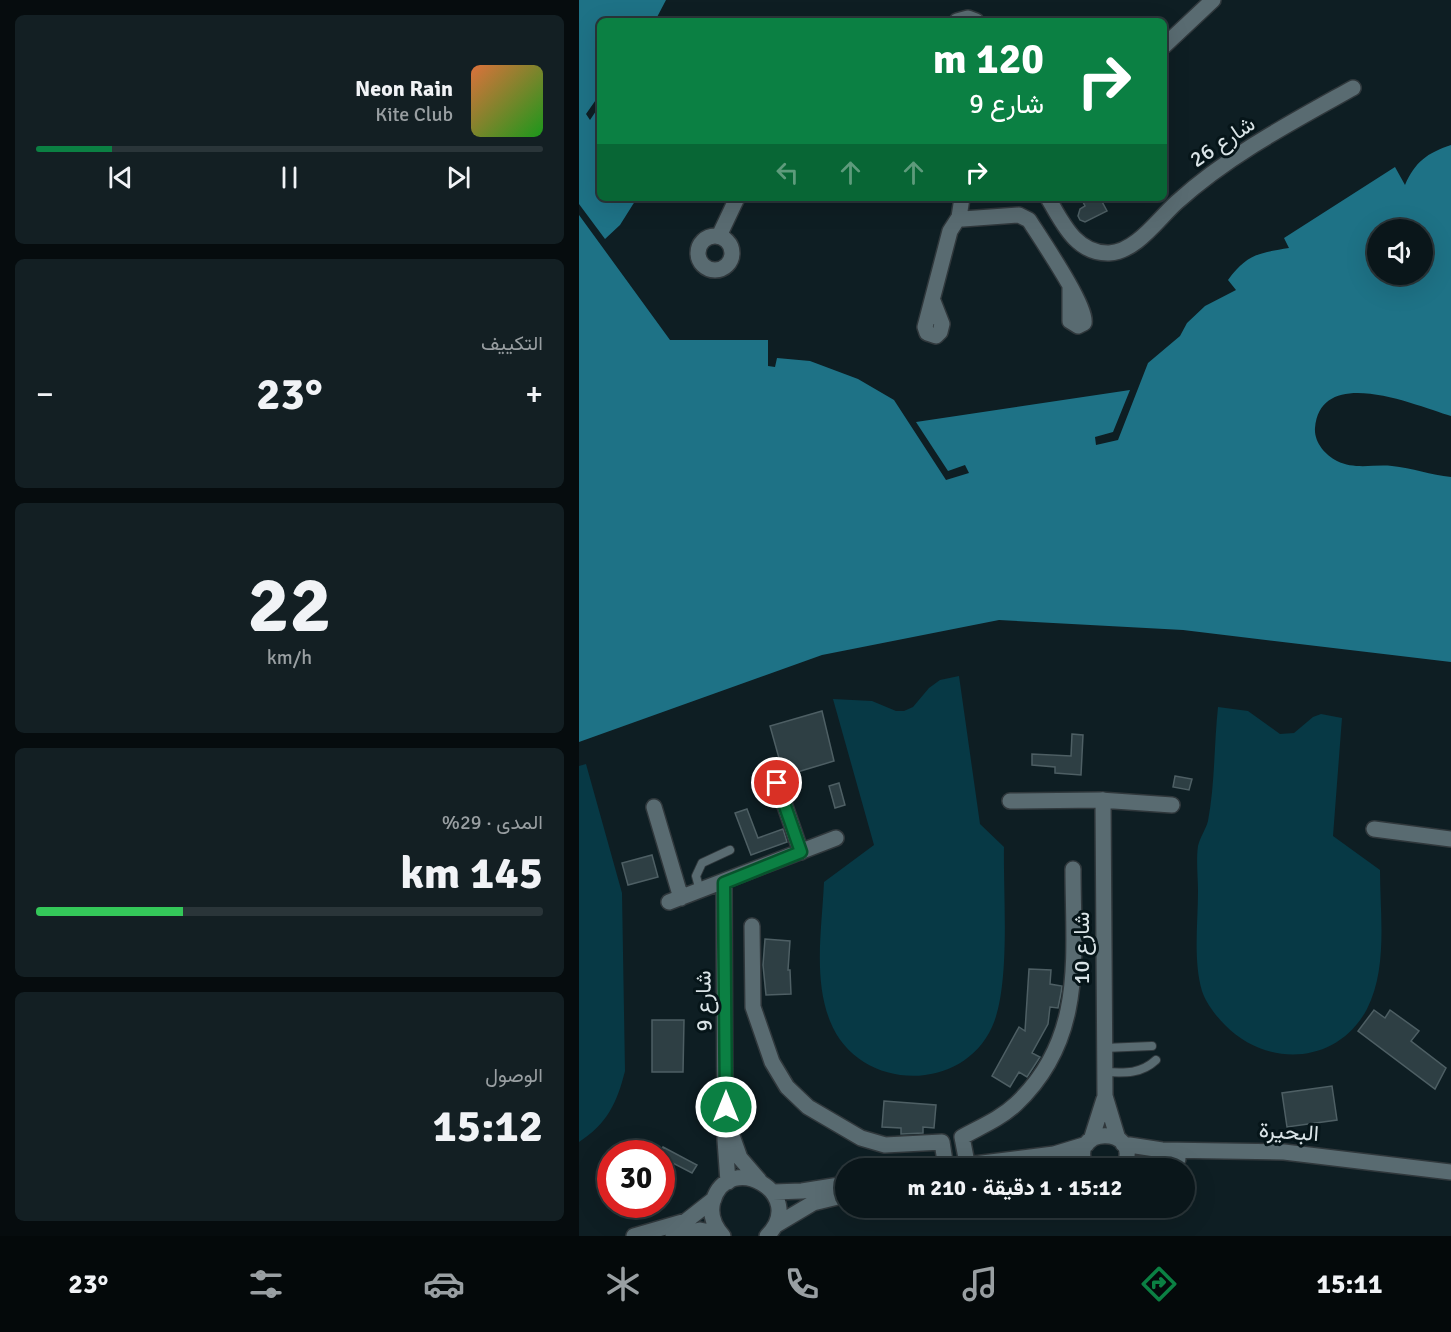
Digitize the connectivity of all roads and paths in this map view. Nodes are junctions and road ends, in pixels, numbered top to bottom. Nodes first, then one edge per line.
1 (1213, 0) edge
2 (1167, 43) edge
3 (1353, 88) dead end
4 (736, 201) edge
5 (962, 201) edge
6 (1051, 201) edge
7 (959, 217) junction
8 (719, 236) dead end
9 (1070, 288) dead end
10 (933, 300) dead end
11 (777, 783) dead end
12 (1103, 800) junction
13 (1010, 801) dead end
14 (1172, 805) dead end
15 (654, 807) dead end
16 (1374, 828) dead end
17 (836, 838) dead end
18 (1451, 839) edge
19 (731, 850) dead end
20 (801, 852) junction
21 (1073, 869) dead end
22 (724, 883) junction
23 (700, 891) junction
24 (752, 926) dead end
25 (1152, 1046) dead end
26 (1104, 1048) junction
27 (1156, 1060) dead end
28 (1105, 1072) junction
29 (1105, 1096) junction
30 (726, 1118) junction
31 (962, 1137) junction
32 (942, 1142) junction
33 (1089, 1142) junction
34 (1121, 1142) junction
35 (943, 1158) edge
36 (966, 1158) edge
37 (1028, 1158) edge
38 (1083, 1158) edge
39 (1127, 1158) edge
40 (1195, 1159) edge
41 (1451, 1172) edge
42 (759, 1180) junction
43 (1451, 1181) edge
44 (728, 1182) junction
45 (835, 1186) edge
46 (773, 1192) junction
47 (835, 1198) edge
48 (714, 1199) junction
49 (772, 1231) edge
50 (642, 1235) edge
51 (722, 1235) edge
52 (673, 1236) edge

1 - 2 street
3 - 6 street, شارع 26
4 - 8 street
5 - 7 street
7 - 9 street
7 - 10 street
11 - 20 street
12 - 13 street
12 - 14 street
12 - 26 street, شارع 10
15 - 23 street
16 - 18 street
17 - 20 street
19 - 23 lane
20 - 22 street
21 - 31 street
22 - 23 street
22 - 30 street, شارع 9
24 - 32 street
25 - 26 lane
26 - 28 street, شارع 10
27 - 28 lane
28 - 29 street, شارع 10
29 - 33 street, شارع 10
29 - 34 street, شارع 10
30 - 42 street, شارع 9
30 - 44 street, شارع 9
31 - 32 street
31 - 36 street
32 - 35 street
33 - 34 street, البحيرة
33 - 37 street
33 - 38 street, شارع 10
34 - 39 street, شارع 10
34 - 41 street, البحيرة
40 - 43 street, البحيرة
42 - 44 street
42 - 46 street, شارع 9
44 - 48 street
45 - 46 street
46 - 49 street
47 - 49 street
48 - 50 street
48 - 51 street
51 - 52 street

